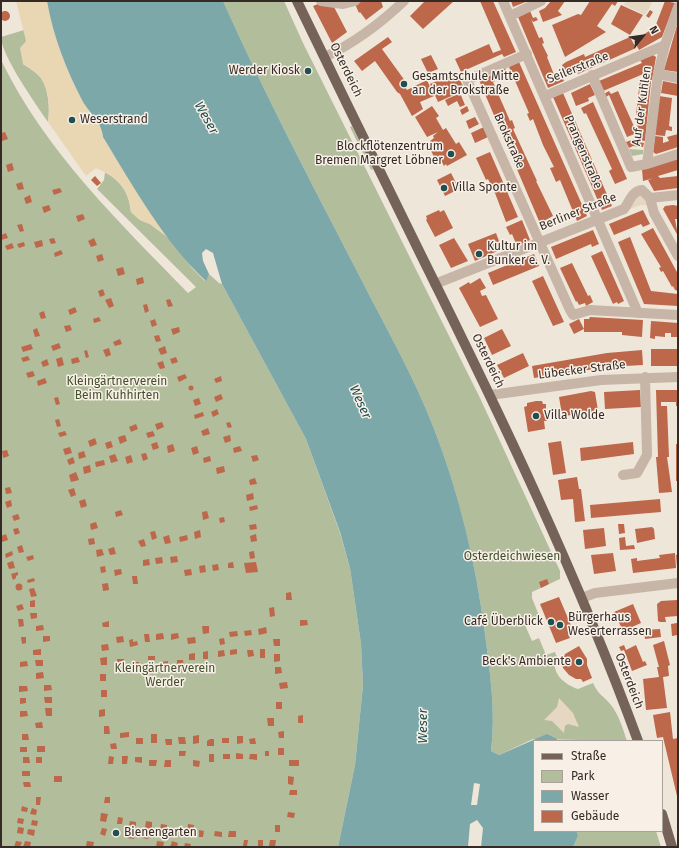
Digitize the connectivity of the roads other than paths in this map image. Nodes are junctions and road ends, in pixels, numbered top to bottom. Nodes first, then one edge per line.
1 (297, 1) edge
2 (321, 1) edge
3 (355, 1) edge
4 (503, 1) edge
5 (541, 1) edge
6 (398, 3) edge
7 (678, 7) edge
8 (510, 16) junction
9 (665, 45) junction
10 (526, 54) junction
11 (325, 57) junction
12 (658, 74) junction
13 (592, 75) junction
14 (678, 78) edge
15 (545, 96) junction
16 (678, 154) edge
17 (648, 164) junction
18 (678, 195) edge
19 (650, 198) junction
20 (597, 219) junction
21 (540, 242) junction
22 (678, 256) edge
23 (435, 284) junction
24 (638, 313) junction
25 (678, 315) edge
26 (678, 376) edge
27 (645, 377) junction
28 (490, 395) junction
29 (623, 475) dead end
30 (678, 583) edge
31 (582, 598) junction
32 (638, 740) edge
33 (663, 817) edge
34 (672, 847) edge

1 - 11 main road, Osterdeich
2 - 3 street
4 - 8 street, Prangenstraße
5 - 8 street
6 - 11 street
7 - 9 street, Auf der Kuhlen
8 - 10 street, Prangenstraße
9 - 12 street, Auf der Kuhlen
9 - 13 street, Seilerstraße
10 - 15 street, Prangenstraße
10 - 21 street, Brokstraße
11 - 23 main road, Osterdeich
12 - 14 street
12 - 17 street, Auf der Kuhlen
13 - 15 street, Seilerstraße
13 - 17 street
15 - 20 street, Prangenstraße
16 - 17 street
18 - 19 street, Berliner Straße
19 - 20 street, Berliner Straße
19 - 22 street
20 - 21 street, Berliner Straße
20 - 24 street, Prangenstraße
21 - 23 street, Berliner Straße
21 - 24 street, Brokstraße
23 - 28 main road, Osterdeich
24 - 25 street
26 - 27 street, Lübecker Straße
27 - 28 street, Lübecker Straße
27 - 29 street
28 - 31 main road, Osterdeich
30 - 31 street
31 - 32 main road, Osterdeich
33 - 34 main road

